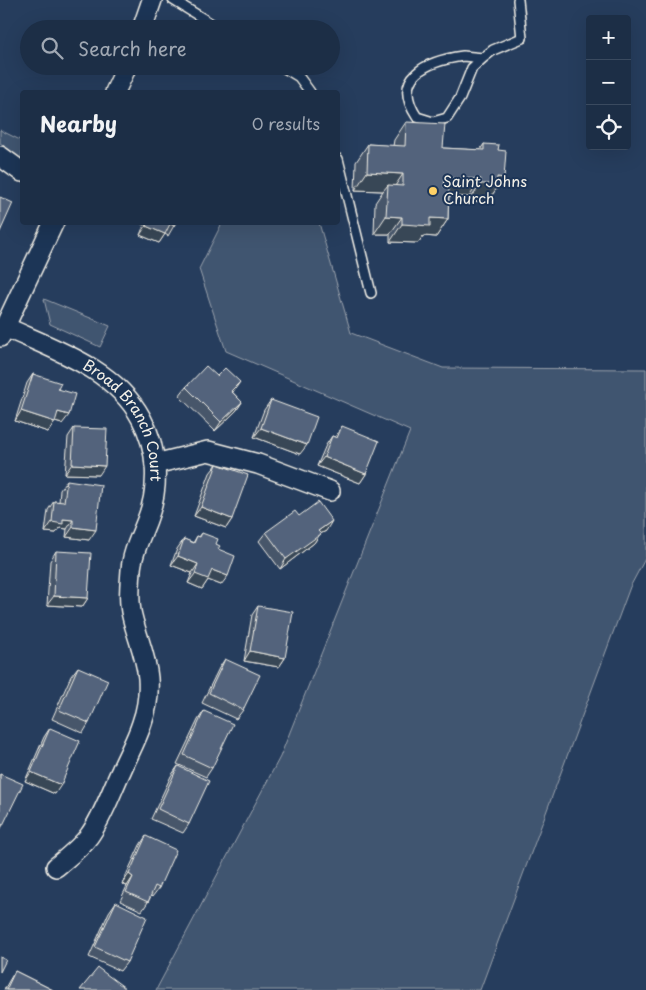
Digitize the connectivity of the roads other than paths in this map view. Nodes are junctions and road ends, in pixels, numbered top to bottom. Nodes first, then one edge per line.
1 (152, 0) edge
2 (173, 0) edge
3 (518, 0) edge
4 (145, 20) edge
5 (205, 20) edge
6 (483, 58) junction
7 (123, 75) edge
8 (296, 75) edge
9 (116, 90) edge
10 (309, 90) edge
11 (0, 156) edge
12 (340, 167) edge
13 (20, 171) edge
14 (53, 225) edge
15 (371, 292) dead end
16 (3, 332) edge
17 (155, 464) junction
18 (330, 491) dead end
19 (56, 866) dead end

1 - 4 street
2 - 5 lane
3 - 6 lane
6 - 6 lane
7 - 9 street
8 - 10 lane
11 - 13 street
12 - 15 lane
14 - 16 street
16 - 17 street, Broad Branch Court
17 - 18 street
17 - 19 street, Broad Branch Court

